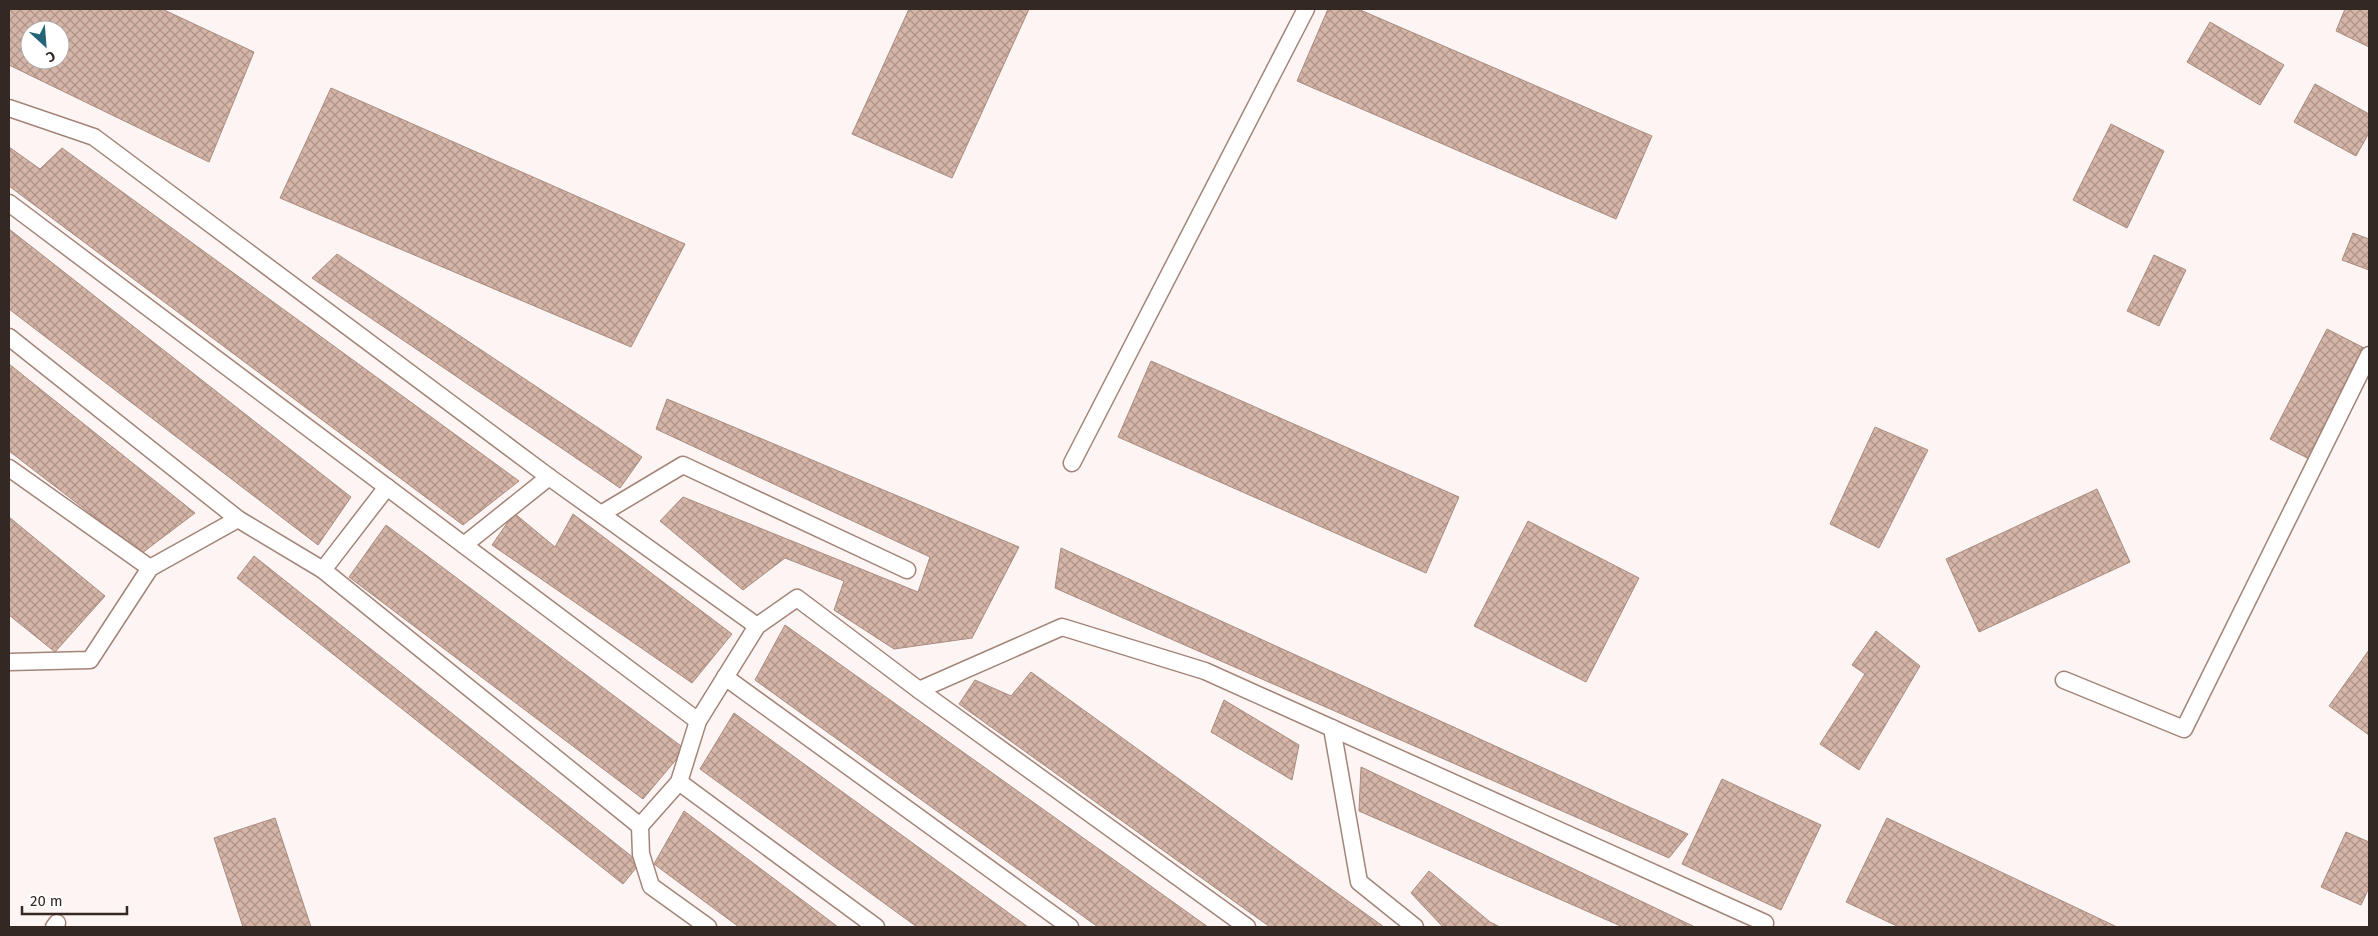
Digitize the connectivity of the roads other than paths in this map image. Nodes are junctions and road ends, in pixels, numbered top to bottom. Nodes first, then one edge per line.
1 (1306, 9) edge
2 (9, 108) edge
3 (9, 203) edge
4 (9, 337) edge
5 (2369, 355) edge
6 (1072, 462) dead end
7 (9, 468) edge
8 (549, 477) junction
9 (387, 487) junction
10 (601, 514) junction
11 (238, 519) junction
12 (464, 545) junction
13 (150, 568) junction
14 (323, 570) junction
15 (907, 570) dead end
16 (757, 626) junction
17 (9, 662) edge
18 (725, 677) junction
19 (2064, 680) dead end
20 (919, 690) junction
21 (698, 721) junction
22 (1332, 728) junction
23 (679, 782) junction
24 (640, 826) junction
25 (1765, 923) dead end
26 (708, 927) edge
27 (876, 927) edge
28 (1070, 927) edge
29 (1247, 927) edge
30 (1415, 927) edge

1 - 6 lane
2 - 8 lane
3 - 9 lane
4 - 11 lane
5 - 19 lane
7 - 13 lane
8 - 10 lane
8 - 12 lane
9 - 12 lane
9 - 14 lane
10 - 15 lane
10 - 16 lane
11 - 13 lane
11 - 14 lane
12 - 21 lane
13 - 17 lane
14 - 24 lane
16 - 18 lane
16 - 20 lane
18 - 21 lane
18 - 28 lane
20 - 22 lane
20 - 29 lane
21 - 23 lane
22 - 25 lane
22 - 30 lane
23 - 24 lane
23 - 27 lane
24 - 26 lane

